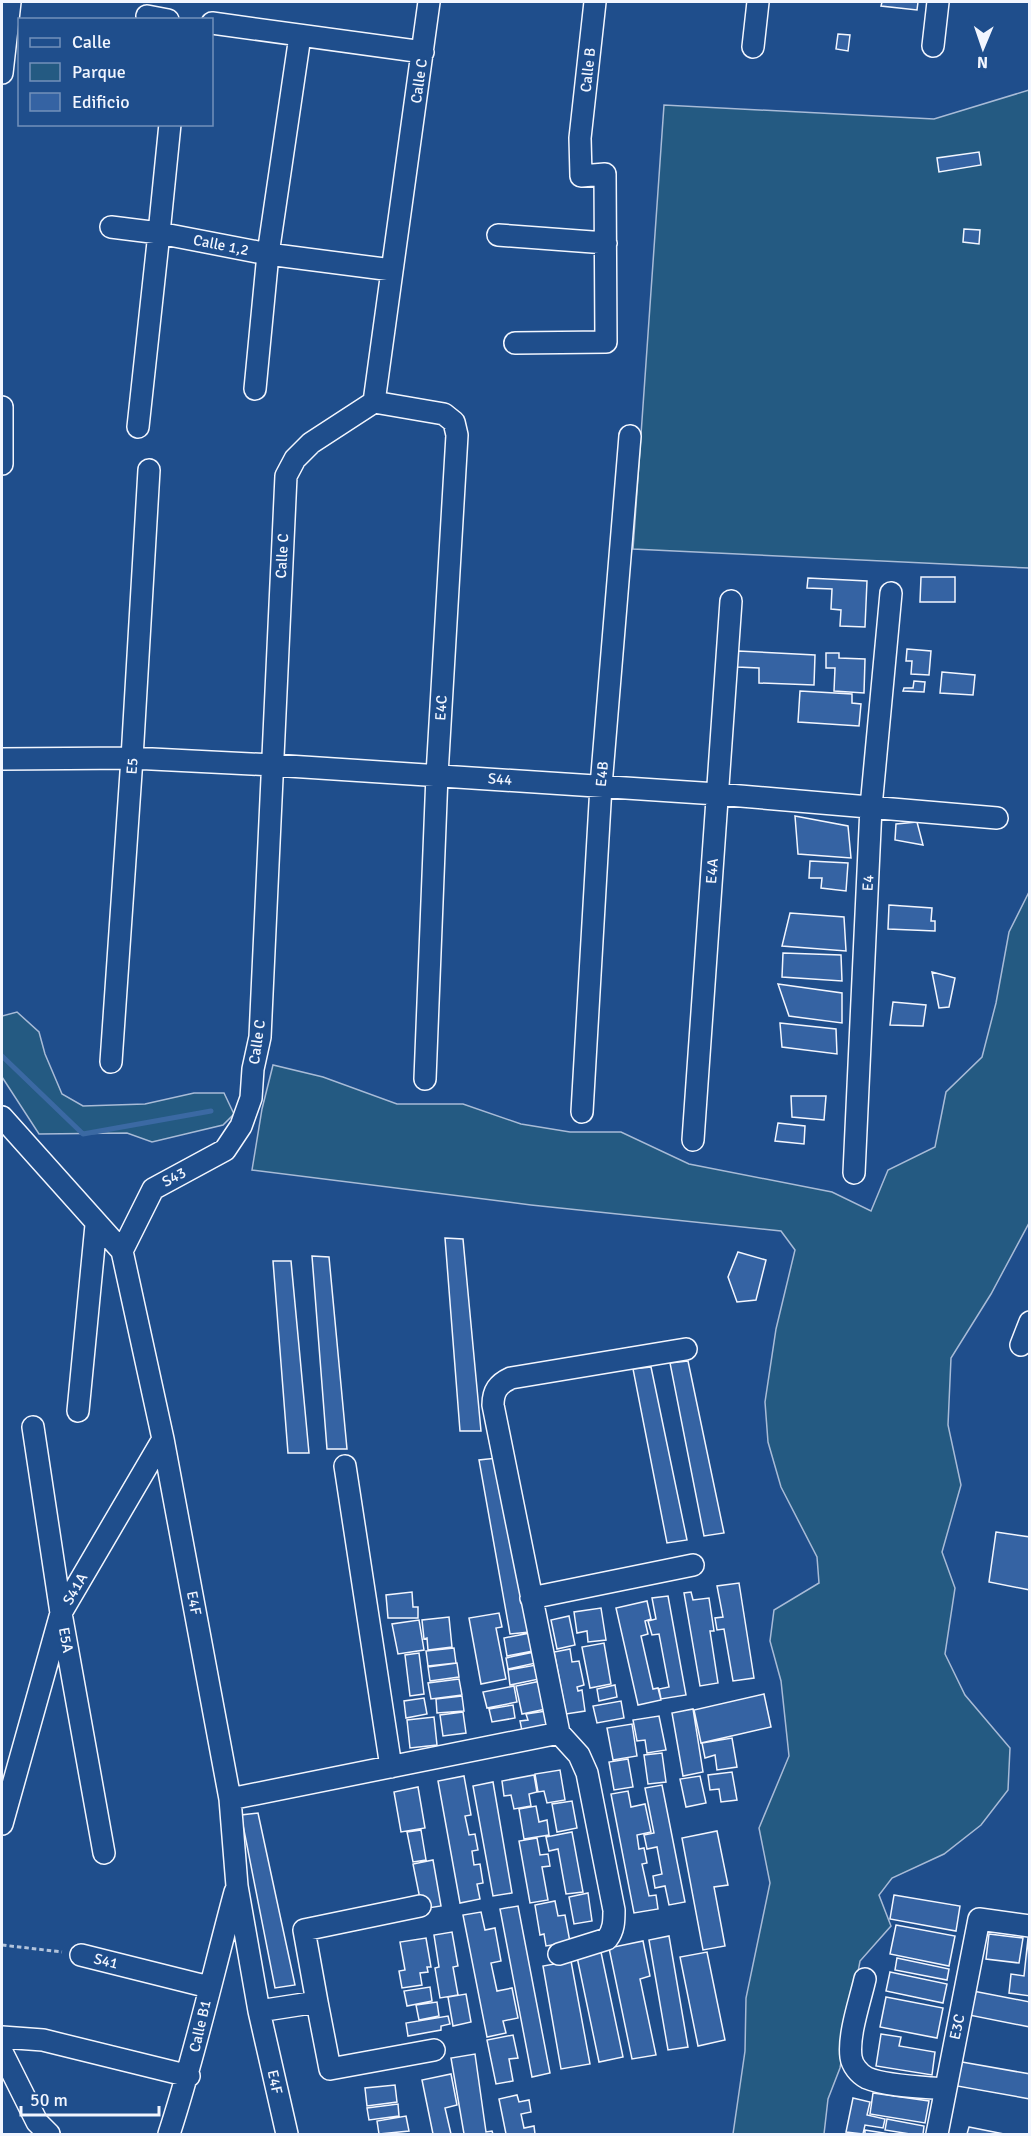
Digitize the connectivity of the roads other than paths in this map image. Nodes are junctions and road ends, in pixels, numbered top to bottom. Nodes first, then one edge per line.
1 (9, 2) edge
2 (429, 2) edge
3 (595, 2) edge
4 (758, 2) edge
5 (938, 2) edge
6 (213, 23) edge
7 (300, 36) junction
8 (933, 46) dead end
9 (753, 47) dead end
10 (423, 52) junction
11 (2, 73) edge
12 (170, 126) edge
13 (111, 227) dead end
14 (159, 233) junction
15 (498, 235) dead end
16 (606, 243) junction
17 (268, 254) junction
18 (392, 270) junction
19 (515, 343) dead end
20 (255, 389) dead end
21 (374, 402) junction
22 (2, 407) edge
23 (138, 427) dead end
24 (630, 436) dead end
25 (2, 464) edge
26 (148, 470) dead end
27 (891, 593) dead end
28 (731, 601) dead end
29 (132, 758) junction
30 (2, 759) edge
31 (273, 765) junction
32 (437, 775) junction
33 (601, 786) junction
34 (717, 794) junction
35 (871, 807) junction
36 (997, 818) dead end
37 (111, 1062) dead end
38 (425, 1079) dead end
39 (582, 1112) dead end
40 (2, 1117) edge
41 (693, 1140) dead end
42 (225, 1150) joint
43 (854, 1173) dead end
44 (96, 1225) junction
45 (122, 1251) junction
46 (1029, 1322) edge
47 (1022, 1345) dead end
48 (686, 1349) dead end
49 (78, 1411) dead end
50 (33, 1426) dead end
51 (163, 1439) junction
52 (345, 1466) dead end
53 (693, 1565) dead end
54 (531, 1598) junction
55 (61, 1613) junction
56 (559, 1733) junction
57 (391, 1767) junction
58 (230, 1799) junction
59 (2, 1824) edge
60 (104, 1853) dead end
61 (237, 1886) junction
62 (420, 1906) dead end
63 (1029, 1926) edge
64 (559, 1954) dead end
65 (81, 1955) road end
66 (865, 1979) dead end
67 (210, 1987) junction
68 (317, 2002) junction
69 (260, 2011) junction
70 (2, 2037) edge
71 (434, 2050) dead end
72 (2, 2052) edge
73 (189, 2076) junction
74 (945, 2089) junction
75 (49, 2134) edge
76 (170, 2134) edge
77 (287, 2134) edge
78 (937, 2134) edge

1 - 11 street
2 - 10 street, Calle C
3 - 16 street, Calle B
4 - 9 street
5 - 8 street
6 - 7 street
7 - 10 street
7 - 17 street
10 - 18 street, Calle C
12 - 14 street
13 - 14 street, Calle 1,2
14 - 17 street, Calle 1,2
14 - 23 street
15 - 16 street
16 - 19 street
17 - 18 street, Calle 1,2
17 - 20 street
18 - 21 street, Calle C
21 - 31 street, Calle C
21 - 32 street, E4C
22 - 25 street
24 - 33 street, E4B
26 - 29 street, E5
27 - 35 street, E4
28 - 34 street, E4A
29 - 30 street, S44
29 - 31 street, S44
29 - 37 street, E5
31 - 32 street, S44
31 - 42 street, Calle C
32 - 33 street, S44
32 - 38 street, E4C
33 - 34 street, S44
33 - 39 street, E4B
34 - 35 street, S44
34 - 41 street, E4A
35 - 36 street, S44
35 - 43 street, E4
40 - 44 street
42 - 45 street, S43
44 - 45 street
44 - 49 street
45 - 51 street, E4F
46 - 47 street
48 - 54 street
50 - 55 street, E5A
51 - 55 street, S41A
51 - 58 street, E4F
52 - 57 street
53 - 54 street
54 - 56 street
55 - 59 street, S41A
55 - 60 street, E5A
56 - 57 street
56 - 64 street
57 - 58 street
58 - 61 street, E4F
61 - 67 street, Calle B1
61 - 69 street, E4F
62 - 68 street
63 - 74 street, E3C
65 - 67 street, S41
66 - 74 street
67 - 73 street, Calle B1
68 - 69 street
68 - 71 street
69 - 77 street, E4F
70 - 73 street
72 - 75 street
73 - 76 street, Calle B1
74 - 78 street, E3C

